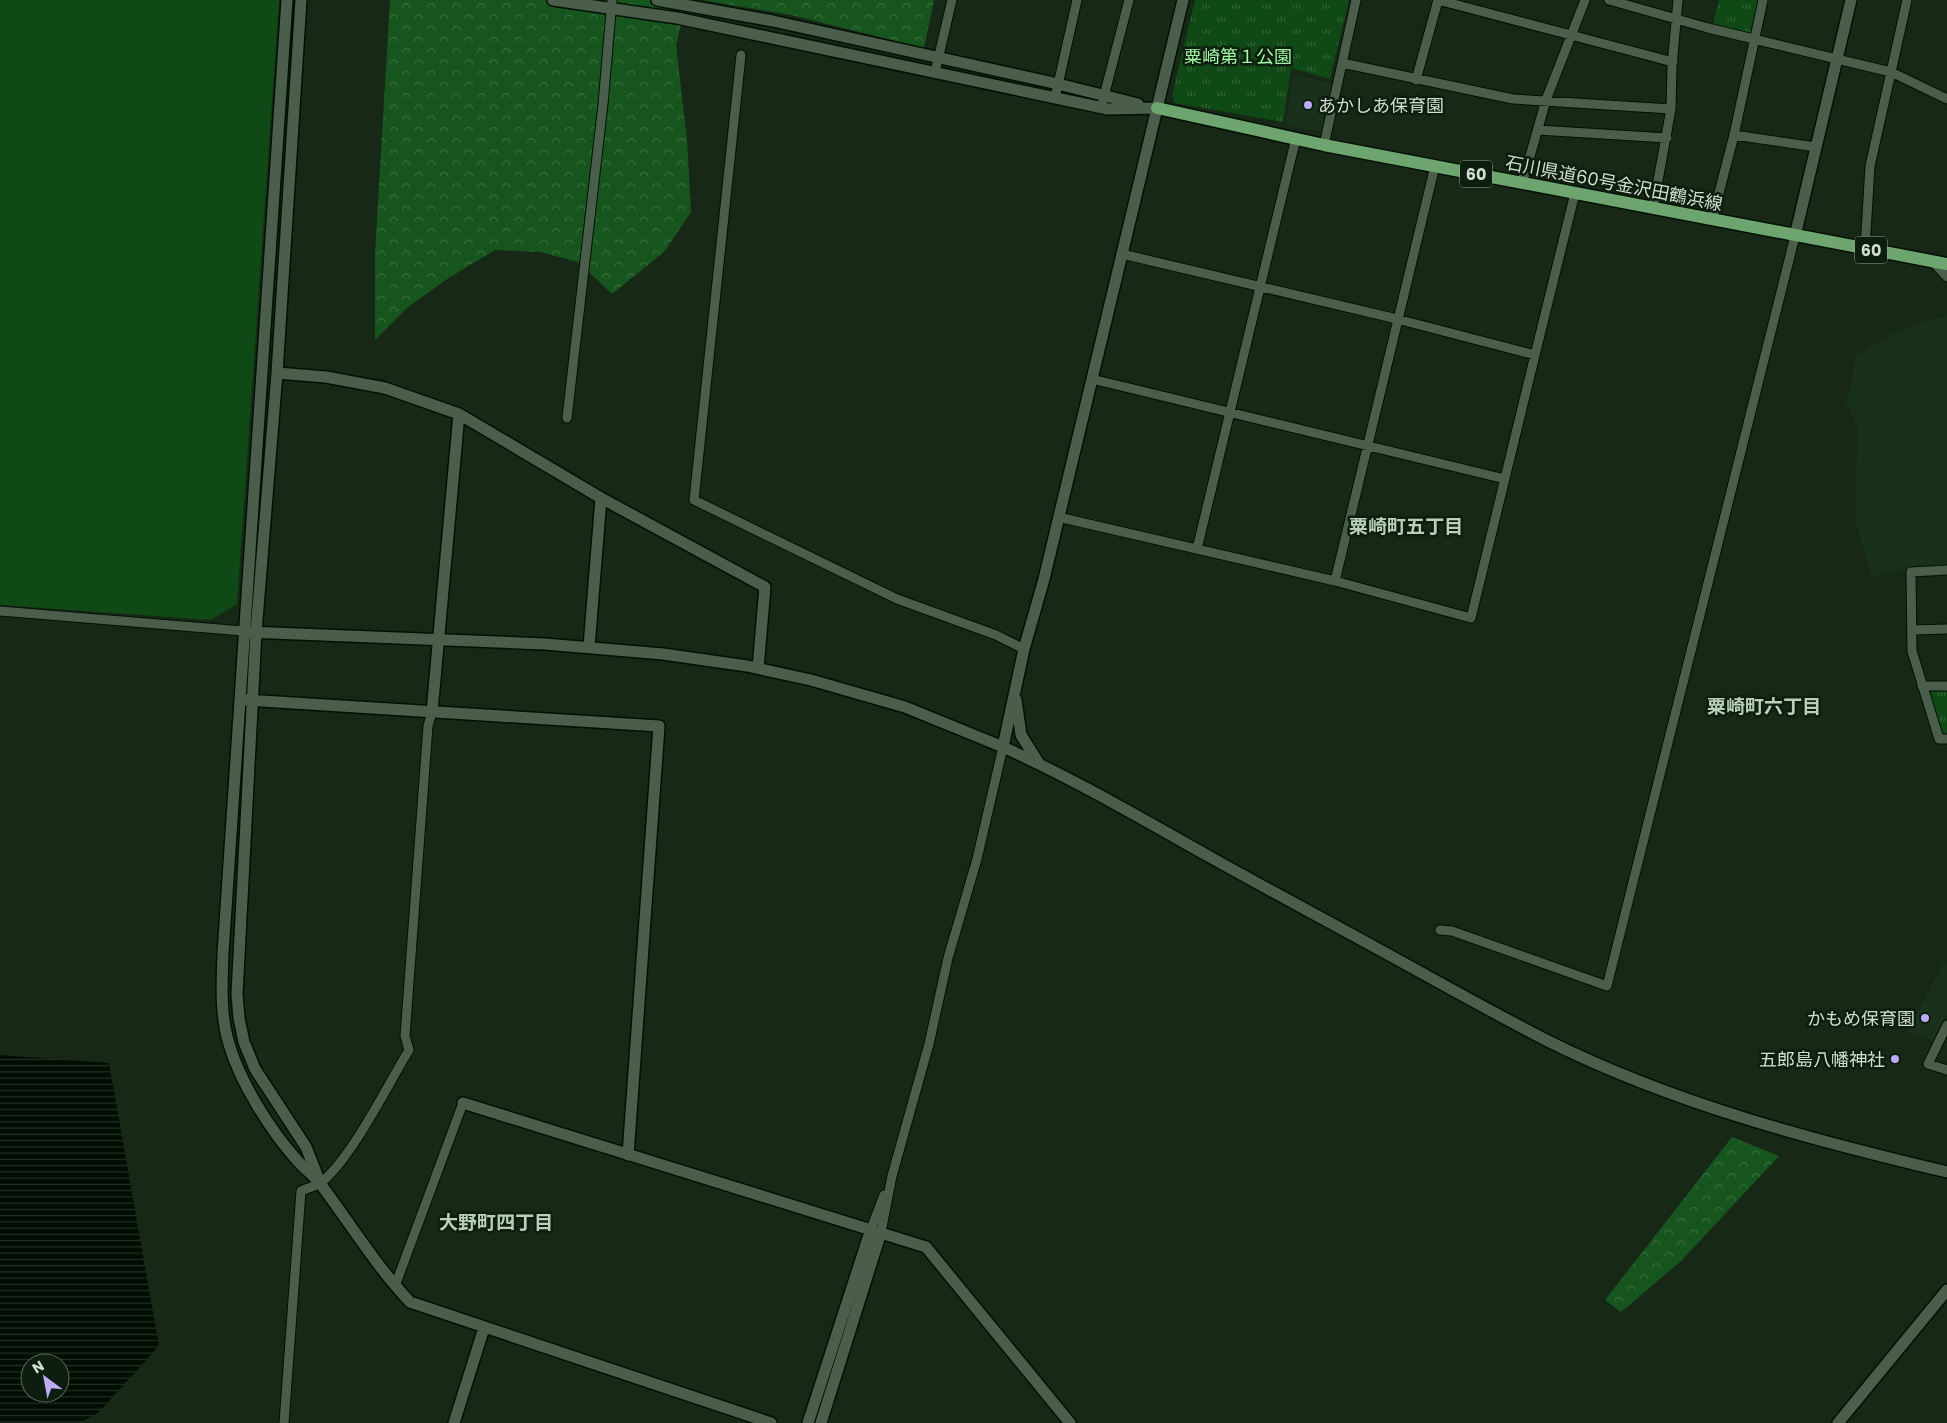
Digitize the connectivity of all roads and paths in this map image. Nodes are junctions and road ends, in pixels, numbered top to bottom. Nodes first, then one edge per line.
1 (287, 0) edge
2 (301, 0) edge
3 (553, 0) edge
4 (660, 0) edge
5 (952, 0) edge
6 (1077, 0) edge
7 (1129, 0) edge
8 (1183, 0) edge
9 (1356, 0) edge
10 (1438, 0) edge
11 (1585, 0) edge
12 (1609, 0) edge
13 (1678, 0) edge
14 (1763, 0) edge
15 (1851, 0) edge
16 (1908, 0) edge
17 (612, 4) edge
18 (1676, 20) junction
19 (1572, 34) junction
20 (1754, 40) junction
21 (741, 55) dead end
22 (938, 58) junction
23 (1838, 59) junction
24 (1673, 62) junction
25 (1342, 63) junction
26 (935, 72) junction
27 (1891, 72) junction
28 (1416, 80) junction
29 (1058, 84) junction
30 (1055, 98) junction
31 (1947, 99) edge
32 (1546, 100) junction
33 (1102, 102) junction
34 (1157, 108) junction
35 (1671, 109) junction
36 (1538, 130) junction
37 (1734, 135) junction
38 (1296, 138) junction
39 (1667, 138) junction
40 (1324, 145) junction
41 (1816, 147) junction
42 (1436, 166) junction
43 (1520, 183) junction
44 (1575, 193) junction
45 (1652, 208) junction
46 (1712, 220) junction
47 (1795, 236) junction
48 (1864, 249) junction
49 (1122, 254) junction
50 (1932, 262) junction
51 (1947, 264) edge
52 (1947, 277) edge
53 (1260, 287) junction
54 (1397, 319) junction
55 (1535, 355) junction
56 (277, 373) junction
57 (1092, 379) junction
58 (1231, 413) junction
59 (458, 414) junction
60 (567, 418) dead end
61 (1368, 446) junction
62 (1505, 479) junction
63 (601, 498) junction
64 (1058, 517) junction
65 (1197, 549) junction
66 (1947, 570) edge
67 (1336, 581) junction
68 (0, 611) edge
69 (1947, 628) edge
70 (1912, 630) junction
71 (244, 631) junction
72 (256, 632) junction
73 (437, 639) junction
74 (589, 648) junction
75 (1024, 649) junction
76 (758, 668) junction
77 (1922, 686) junction
78 (1947, 686) edge
79 (1016, 694) junction
80 (241, 700) junction
81 (253, 700) junction
82 (432, 712) junction
83 (1947, 739) edge
84 (1003, 747) junction
85 (1039, 764) junction
86 (1440, 930) dead end
87 (1947, 1025) edge
88 (1947, 1070) edge
89 (463, 1103) joint
90 (628, 1155) junction
91 (1947, 1172) edge
92 (320, 1184) junction
93 (876, 1231) junction
94 (395, 1286) junction
95 (1947, 1290) edge
96 (484, 1328) junction
97 (284, 1423) edge
98 (454, 1423) edge
99 (771, 1423) edge
100 (808, 1423) edge
101 (821, 1423) edge
102 (1070, 1423) edge
103 (1838, 1423) edge

1 - 71 street
2 - 56 street
3 - 17 street
4 - 22 street
5 - 22 street
6 - 29 street
7 - 33 street
8 - 34 street
9 - 25 street
10 - 19 street
10 - 28 street
11 - 19 street
12 - 18 street
13 - 18 street
14 - 20 street
15 - 23 street
16 - 27 street
17 - 26 street
17 - 60 street
18 - 20 street
18 - 24 street
19 - 24 street
19 - 32 street
20 - 23 street
20 - 37 street
21 - 75 street
22 - 26 street
22 - 29 street
23 - 27 street
23 - 41 street
24 - 35 street
25 - 28 street
25 - 40 street
26 - 30 street
27 - 31 street
27 - 48 street
28 - 32 street
29 - 30 street
29 - 33 street
30 - 33 street
32 - 35 street
32 - 36 street
33 - 34 street
34 - 38 main road, 石川県道60号金沢田鶴浜線 / 60
34 - 49 street
35 - 39 street
36 - 39 street
36 - 43 street
37 - 41 street
37 - 46 street
38 - 40 main road, 石川県道60号金沢田鶴浜線 / 60
38 - 53 street
39 - 45 street
40 - 42 main road, 石川県道60号金沢田鶴浜線 / 60
41 - 47 street
42 - 43 main road, 石川県道60号金沢田鶴浜線 / 60
42 - 54 street
43 - 44 main road, 石川県道60号金沢田鶴浜線 / 60
44 - 45 main road, 石川県道60号金沢田鶴浜線 / 60
44 - 55 street
45 - 46 main road, 石川県道60号金沢田鶴浜線 / 60
46 - 47 main road, 石川県道60号金沢田鶴浜線 / 60
47 - 48 main road, 石川県道60号金沢田鶴浜線 / 60
47 - 86 street
48 - 50 main road, 石川県道60号金沢田鶴浜線 / 60
49 - 53 street
49 - 57 street
50 - 51 main road, 石川県道60号金沢田鶴浜線 / 60
50 - 52 street
53 - 54 street
53 - 58 street
54 - 55 street
54 - 61 street
55 - 62 street
56 - 59 street
56 - 72 street
57 - 58 street
57 - 64 street
58 - 61 street
58 - 65 street
59 - 63 street
59 - 73 street
61 - 62 street
61 - 67 street
62 - 67 street
63 - 74 street
63 - 76 street
64 - 65 street
64 - 75 street
65 - 67 street
66 - 70 street
68 - 71 street
69 - 70 street
70 - 77 street
71 - 72 street
71 - 80 street
72 - 73 street
72 - 81 street
73 - 74 street
73 - 82 street
74 - 76 street
75 - 79 street
76 - 84 street
77 - 78 street
77 - 83 street
79 - 84 street
79 - 85 street
80 - 81 street
80 - 92 street
81 - 82 street
81 - 92 street
82 - 90 street
82 - 92 street
84 - 85 street
84 - 93 street
85 - 91 street
87 - 88 street
89 - 90 street
89 - 94 street
90 - 93 street
92 - 94 street
92 - 97 street
93 - 100 street
93 - 101 street
93 - 102 street
94 - 96 street
95 - 103 street
96 - 98 street
96 - 99 street

